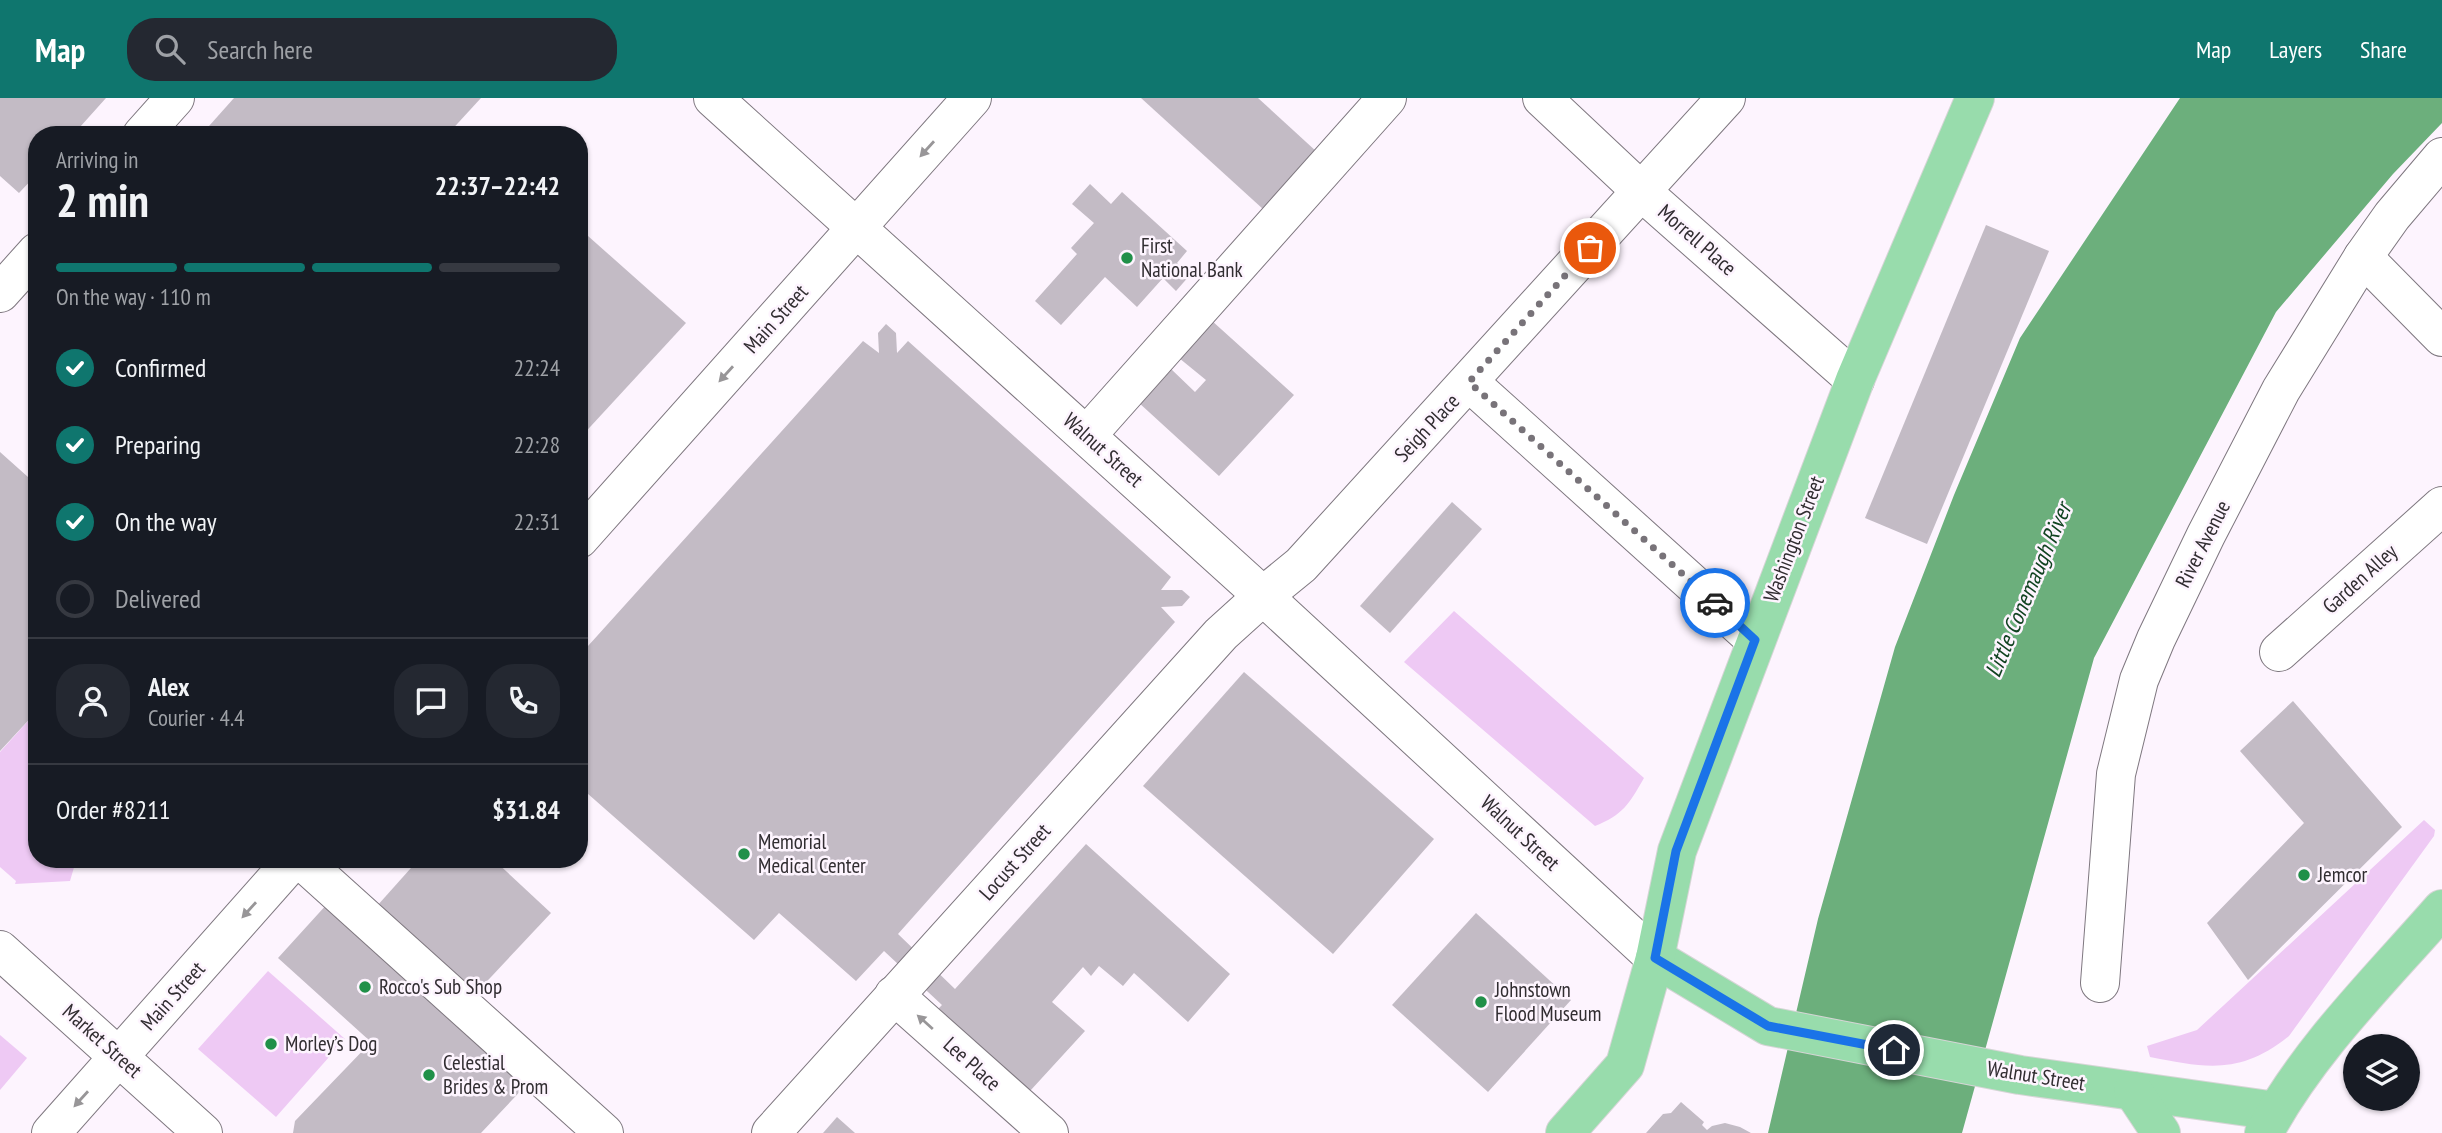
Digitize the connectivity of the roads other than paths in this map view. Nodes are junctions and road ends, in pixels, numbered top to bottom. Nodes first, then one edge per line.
1 (175, 98) edge
2 (713, 98) edge
3 (972, 98) edge
4 (1387, 98) edge
5 (1542, 98) edge
6 (1726, 98) edge
7 (1975, 98) edge
8 (150, 126) edge
9 (2442, 157) edge
10 (1642, 191) junction
11 (856, 228) junction
12 (2363, 257) junction
13 (28, 262) edge
14 (0, 293) edge
15 (2442, 337) edge
16 (1855, 380) junction
17 (1469, 382) junction
18 (1087, 435) junction
19 (2442, 506) edge
20 (588, 529) edge
21 (1263, 596) junction
22 (1755, 640) junction
23 (2278, 652) dead end
24 (286, 868) edge
25 (310, 868) edge
26 (2442, 909) edge
27 (0, 950) edge
28 (1655, 958) junction
29 (2100, 983) dead end
30 (894, 995) junction
31 (120, 1056) junction
32 (2133, 1091) junction
33 (2270, 1122) edge
34 (51, 1133) edge
35 (203, 1133) edge
36 (604, 1133) edge
37 (772, 1133) edge
38 (1049, 1133) edge
39 (1565, 1133) edge
40 (2161, 1133) edge

1 - 8 street
2 - 11 street, Walnut Street
3 -> 11 street, Main Street
4 - 18 street
5 - 10 street, Morrell Place
6 - 10 street, Seigh Place
7 - 16 main road, Washington Street
9 - 12 street, River Avenue
10 - 16 street, Morrell Place
10 - 17 street, Seigh Place
11 - 18 street, Walnut Street
11 -> 20 street, Main Street
12 - 15 street
12 - 29 street, River Avenue
13 - 14 street
16 - 22 main road, Washington Street
17 - 21 street, Seigh Place
17 - 22 street
18 - 21 street, Walnut Street
19 - 23 street, Garden Alley
21 - 28 street, Walnut Street
21 - 30 street, Locust Street
22 - 28 main road, Washington Street
24 -> 31 street, Main Street
25 - 36 street
26 - 33 main road, Walnut Street
27 - 31 street, Market Street
28 - 32 main road, Walnut Street
28 - 39 main road, Washington Street
30 - 37 street, Locust Street
38 -> 30 street, Lee Place
31 -> 34 street, Main Street
31 - 35 street, Market Street
32 - 33 main road, Walnut Street
32 - 40 main road

